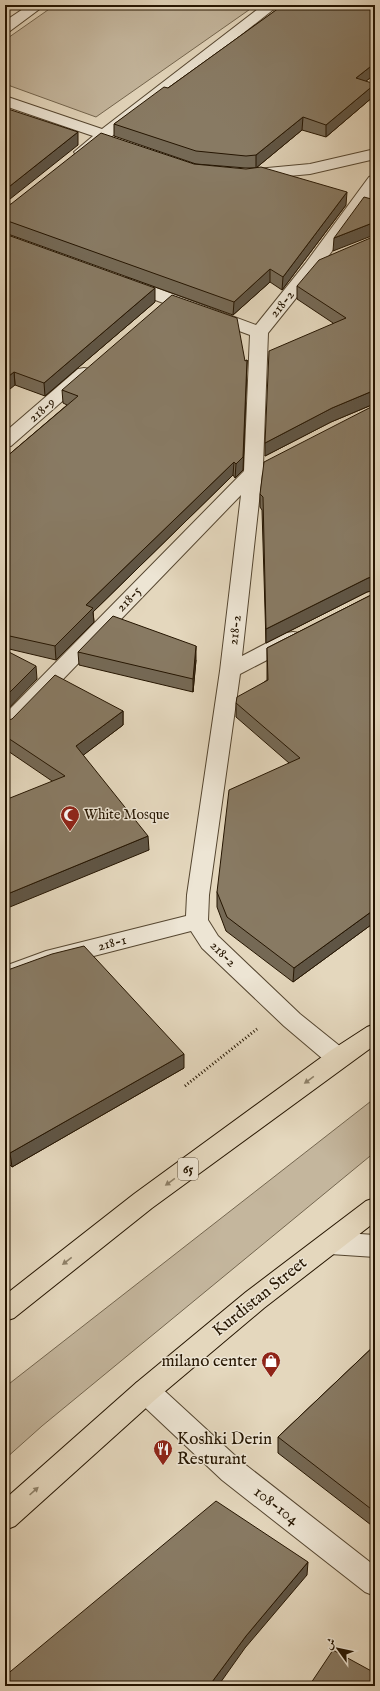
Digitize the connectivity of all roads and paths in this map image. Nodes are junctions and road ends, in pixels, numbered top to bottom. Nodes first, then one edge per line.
1 (38, 5) edge
2 (272, 5) edge
3 (5, 28) edge
4 (5, 101) edge
5 (106, 138) junction
6 (375, 154) edge
7 (70, 161) edge
8 (231, 174) edge
9 (375, 180) edge
10 (339, 256) edge
11 (311, 268) junction
12 (110, 277) edge
13 (258, 332) junction
14 (99, 360) edge
15 (5, 442) edge
16 (274, 460) edge
17 (254, 472) junction
18 (306, 632) edge
19 (230, 671) junction
20 (5, 727) edge
21 (197, 921) junction
22 (5, 975) edge
23 (257, 1029) dead end
24 (375, 1033) edge
25 (338, 1058) junction
26 (185, 1086) dead end
27 (375, 1208) edge
28 (330, 1243) junction
29 (375, 1246) edge
30 (5, 1310) edge
31 (146, 1391) junction
32 (5, 1517) edge
33 (375, 1583) edge

1 - 3 street
2 - 5 street
4 - 5 street
5 - 7 street
6 - 8 street
9 - 11 street, 218-2
10 - 11 street
11 - 13 street, 218-2
12 - 13 street
13 - 17 street, 218-2
14 - 15 street, 218-9
16 - 17 street, 218-5
17 - 19 street, 218-2
17 - 20 street, 218-5
18 - 19 street
19 - 21 street, 218-2
21 - 22 street, 218-1
21 - 25 street, 218-2
23 - 26 path
24 - 25 highway, 65
25 -> 30 highway, 65
27 - 28 highway, Kurdistan Street
28 - 29 street
28 - 31 highway, Kurdistan Street
32 -> 31 highway, Kurdistan Street
31 - 33 street, 108-104

